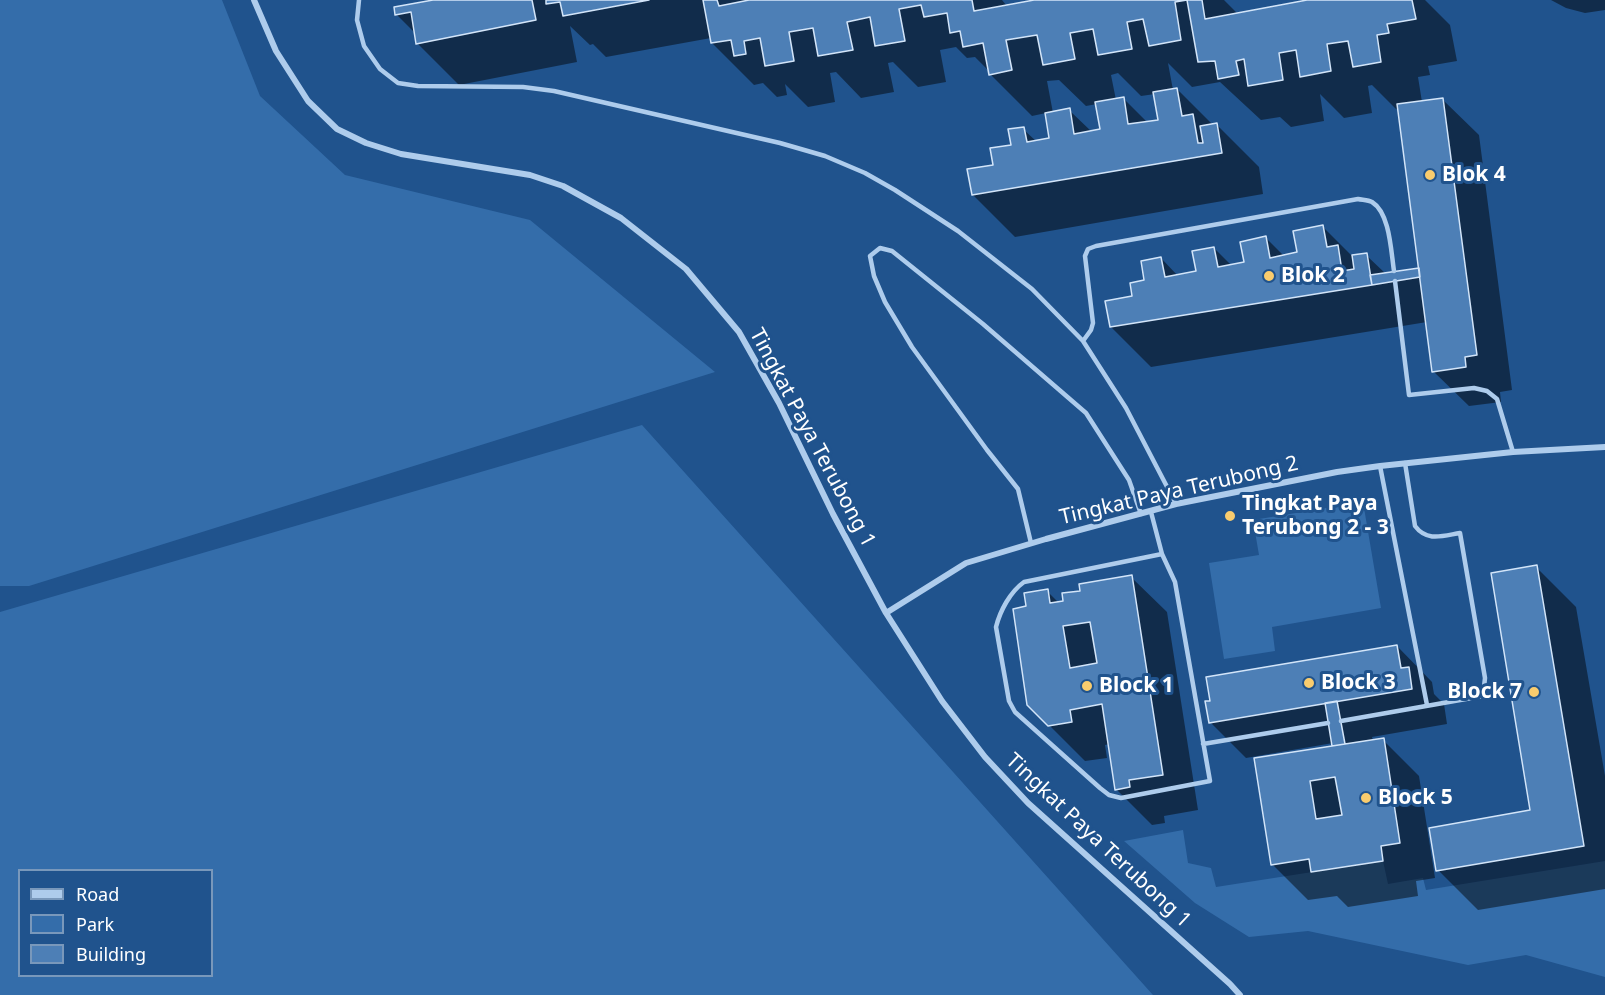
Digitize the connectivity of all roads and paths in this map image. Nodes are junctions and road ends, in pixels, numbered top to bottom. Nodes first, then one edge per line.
1 (254, 0) edge
2 (359, 0) edge
3 (1394, 272) dead end
4 (1395, 281) dead end
5 (1083, 341) junction
6 (1605, 447) edge
7 (1513, 452) junction
8 (1405, 463) junction
9 (1380, 466) junction
10 (1176, 504) junction
11 (1151, 512) junction
12 (1142, 514) junction
13 (1031, 543) junction
14 (1162, 554) junction
15 (886, 613) junction
16 (1427, 705) junction
17 (1341, 721) dead end
18 (1328, 723) dead end
19 (1203, 744) junction
20 (1240, 995) edge

1 - 15 street, Tingkat Paya Terubong 1
2 - 5 lane
3 - 5 lane
4 - 7 lane
5 - 10 lane
6 - 7 street, Tingkat Paya Terubong 2
7 - 8 street, Tingkat Paya Terubong 2
8 - 9 street, Tingkat Paya Terubong 2
8 - 16 lane
9 - 10 street, Tingkat Paya Terubong 2
9 - 16 lane
10 - 11 street, Tingkat Paya Terubong 2
11 - 12 street, Tingkat Paya Terubong 2
11 - 14 lane
12 - 13 street, Tingkat Paya Terubong 2
12 - 13 lane
13 - 15 street, Tingkat Paya Terubong 2
14 - 19 lane
14 - 19 lane
15 - 20 street, Tingkat Paya Terubong 1
16 - 17 lane
18 - 19 lane

